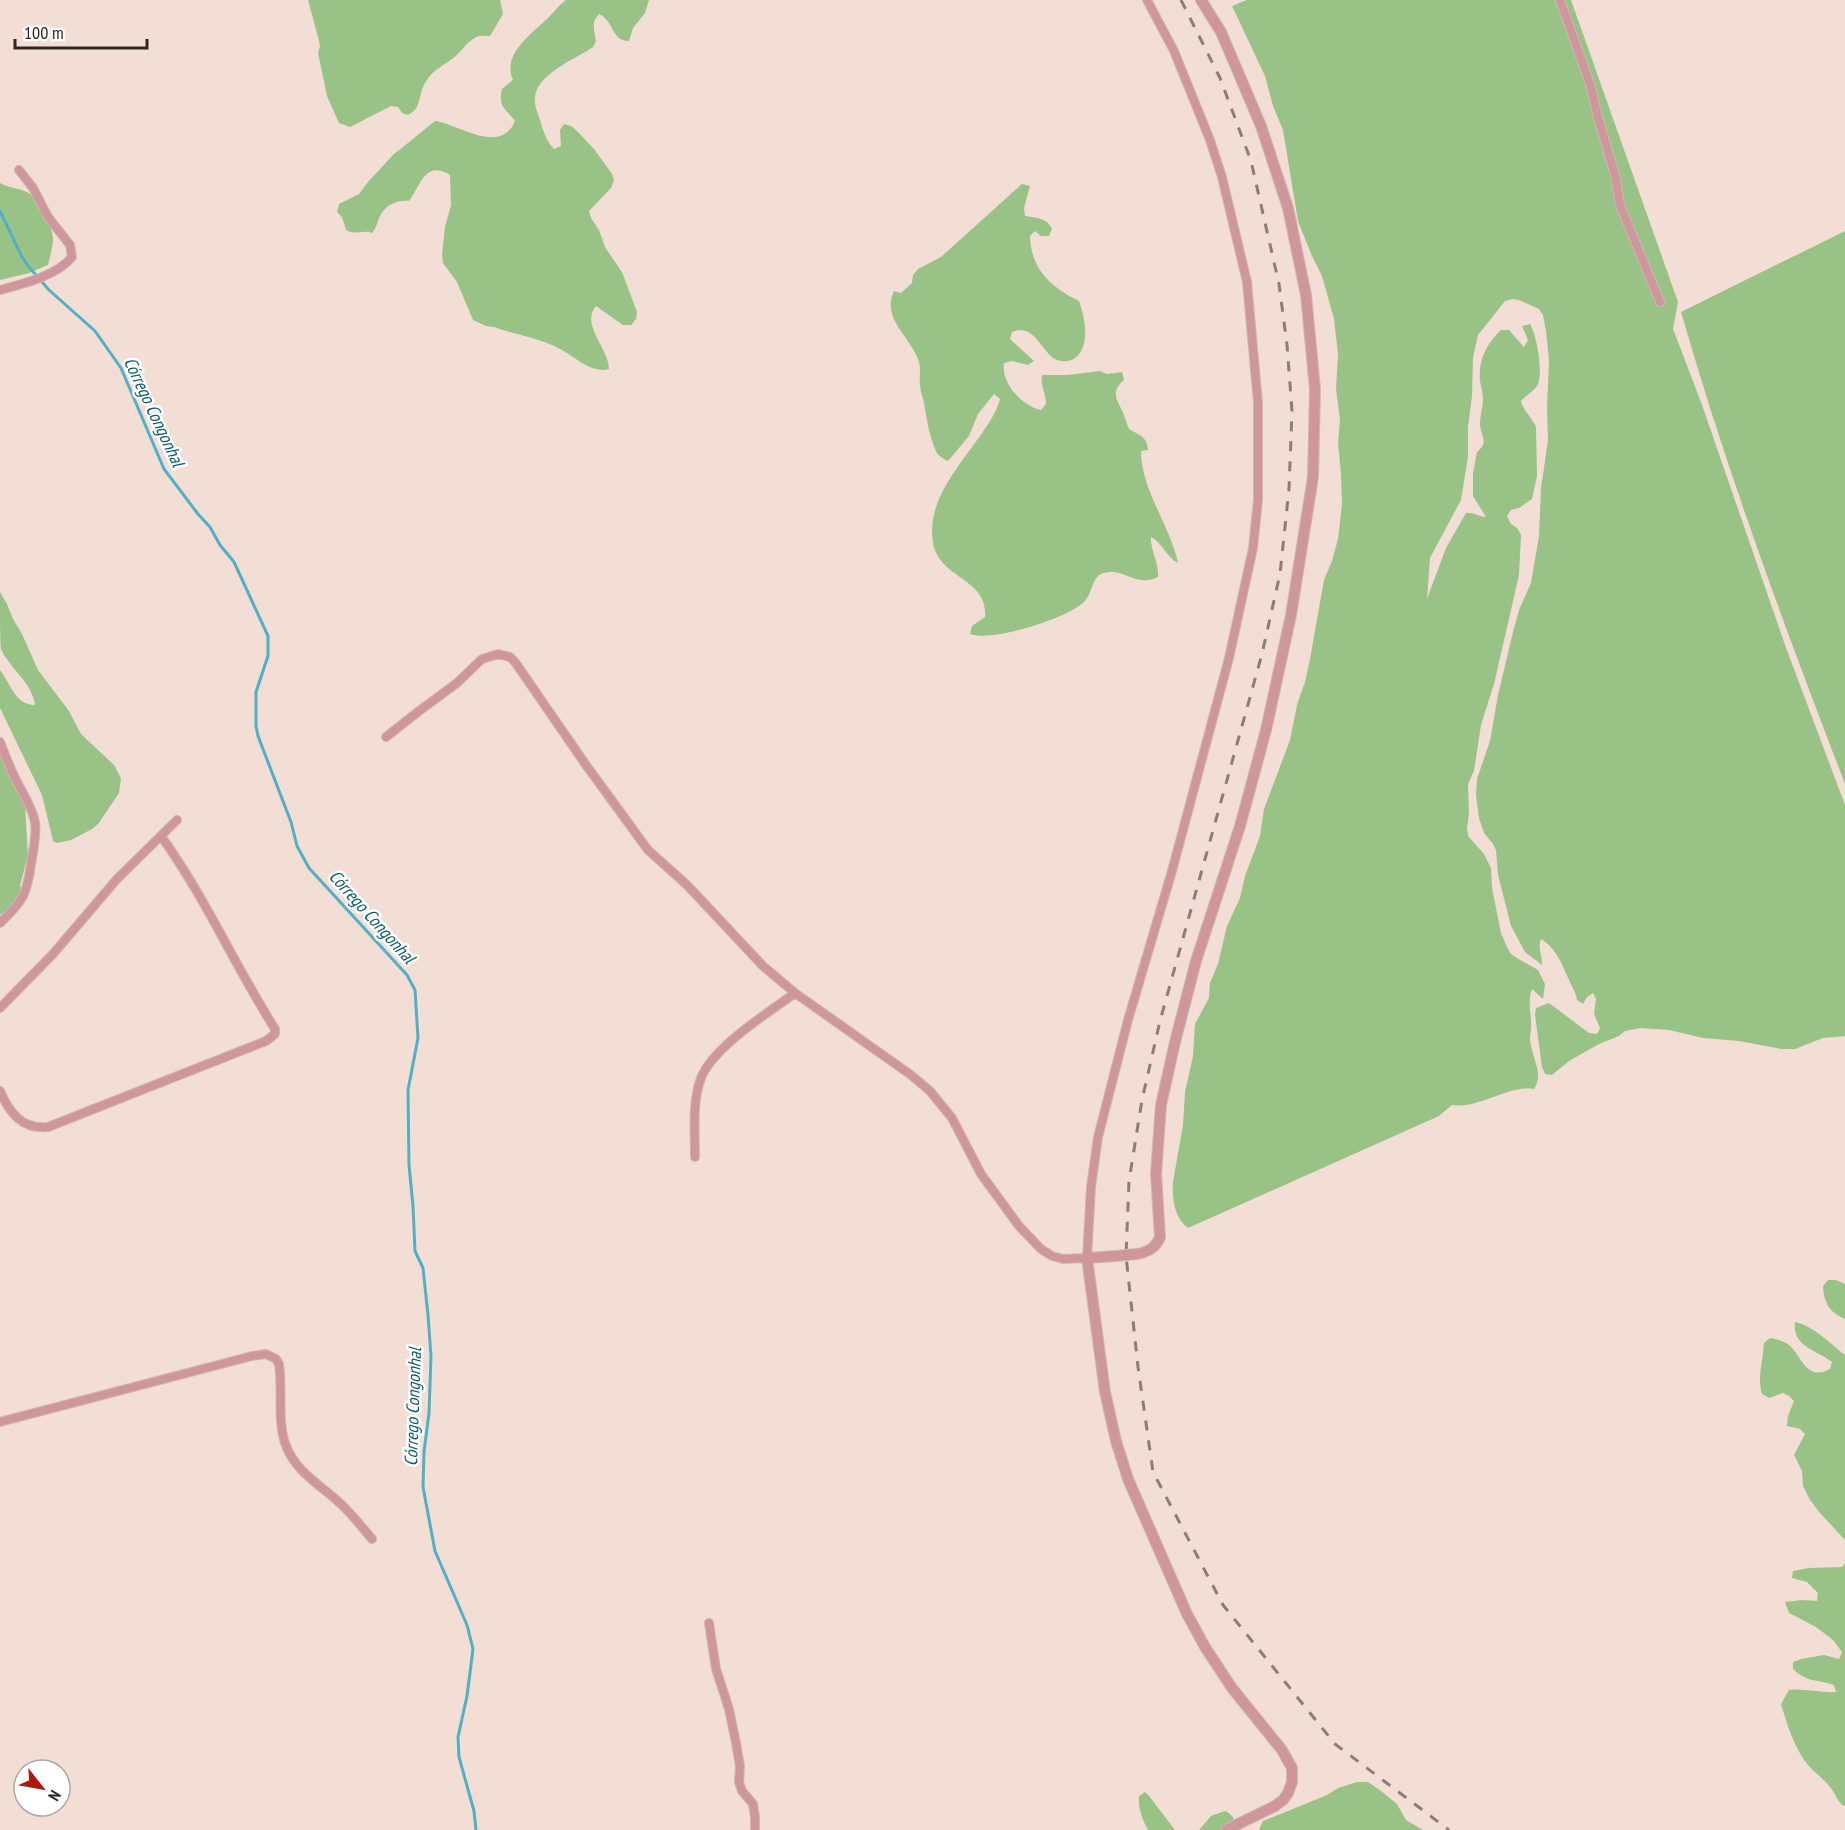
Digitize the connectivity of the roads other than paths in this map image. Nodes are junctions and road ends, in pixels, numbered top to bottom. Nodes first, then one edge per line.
1 (1147, 0) edge
2 (1201, 0) edge
3 (1560, 0) edge
4 (19, 170) dead end
5 (0, 290) edge
6 (1660, 302) dead end
7 (386, 737) dead end
8 (0, 742) edge
9 (177, 820) dead end
10 (161, 836) junction
11 (0, 923) edge
12 (795, 993) junction
13 (0, 1008) edge
14 (0, 1091) edge
15 (695, 1157) dead end
16 (1087, 1258) junction
17 (0, 1422) edge
18 (372, 1539) dead end
19 (709, 1623) dead end
20 (755, 1830) edge
21 (1226, 1830) edge

1 - 16 street
2 - 16 street, bridge
3 - 6 street
4 - 5 street
7 - 12 street
8 - 11 street
9 - 10 street
10 - 13 street
10 - 14 street
12 - 15 street
12 - 16 street
16 - 21 street
17 - 18 street
19 - 20 street

